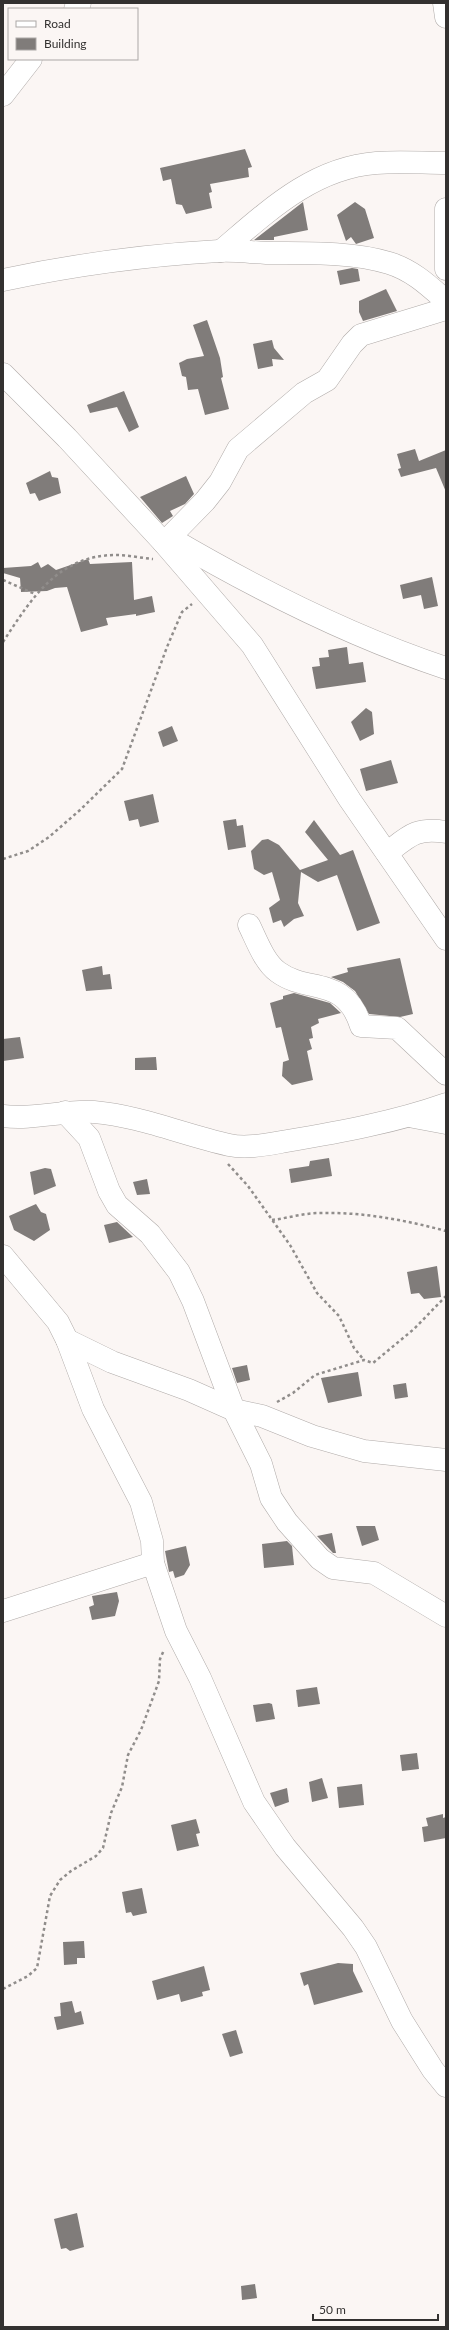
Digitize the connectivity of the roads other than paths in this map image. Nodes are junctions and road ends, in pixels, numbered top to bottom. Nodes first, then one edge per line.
1 (444, 3) edge
2 (446, 17) edge
3 (30, 60) edge
4 (3, 95) edge
5 (446, 163) edge
6 (446, 209) edge
7 (221, 251) junction
8 (446, 269) edge
9 (3, 280) edge
10 (446, 301) edge
11 (446, 309) edge
12 (3, 374) edge
13 (167, 540) junction
14 (446, 668) edge
15 (446, 832) edge
16 (387, 853) junction
17 (249, 925) dead end
18 (446, 939) edge
19 (446, 1074) edge
20 (446, 1104) edge
21 (65, 1112) junction
22 (3, 1116) edge
23 (410, 1116) junction
24 (446, 1123) edge
25 (3, 1256) edge
26 (67, 1340) junction
27 (234, 1410) junction
28 (446, 1460) edge
29 (153, 1563) junction
30 (3, 1611) edge
31 (446, 1616) edge
32 (446, 2086) edge

1 - 2 street
3 - 4 street
5 - 7 street
6 - 8 street
7 - 9 street
7 - 10 street
11 - 13 street
12 - 13 street
13 - 14 street
13 - 16 street
15 - 16 street
16 - 18 street
17 - 19 street
20 - 23 street
21 - 22 street
21 - 23 street
21 - 27 street
23 - 24 street
25 - 26 street
26 - 27 street
26 - 29 street
27 - 28 street
27 - 31 street
29 - 30 street
29 - 32 street

